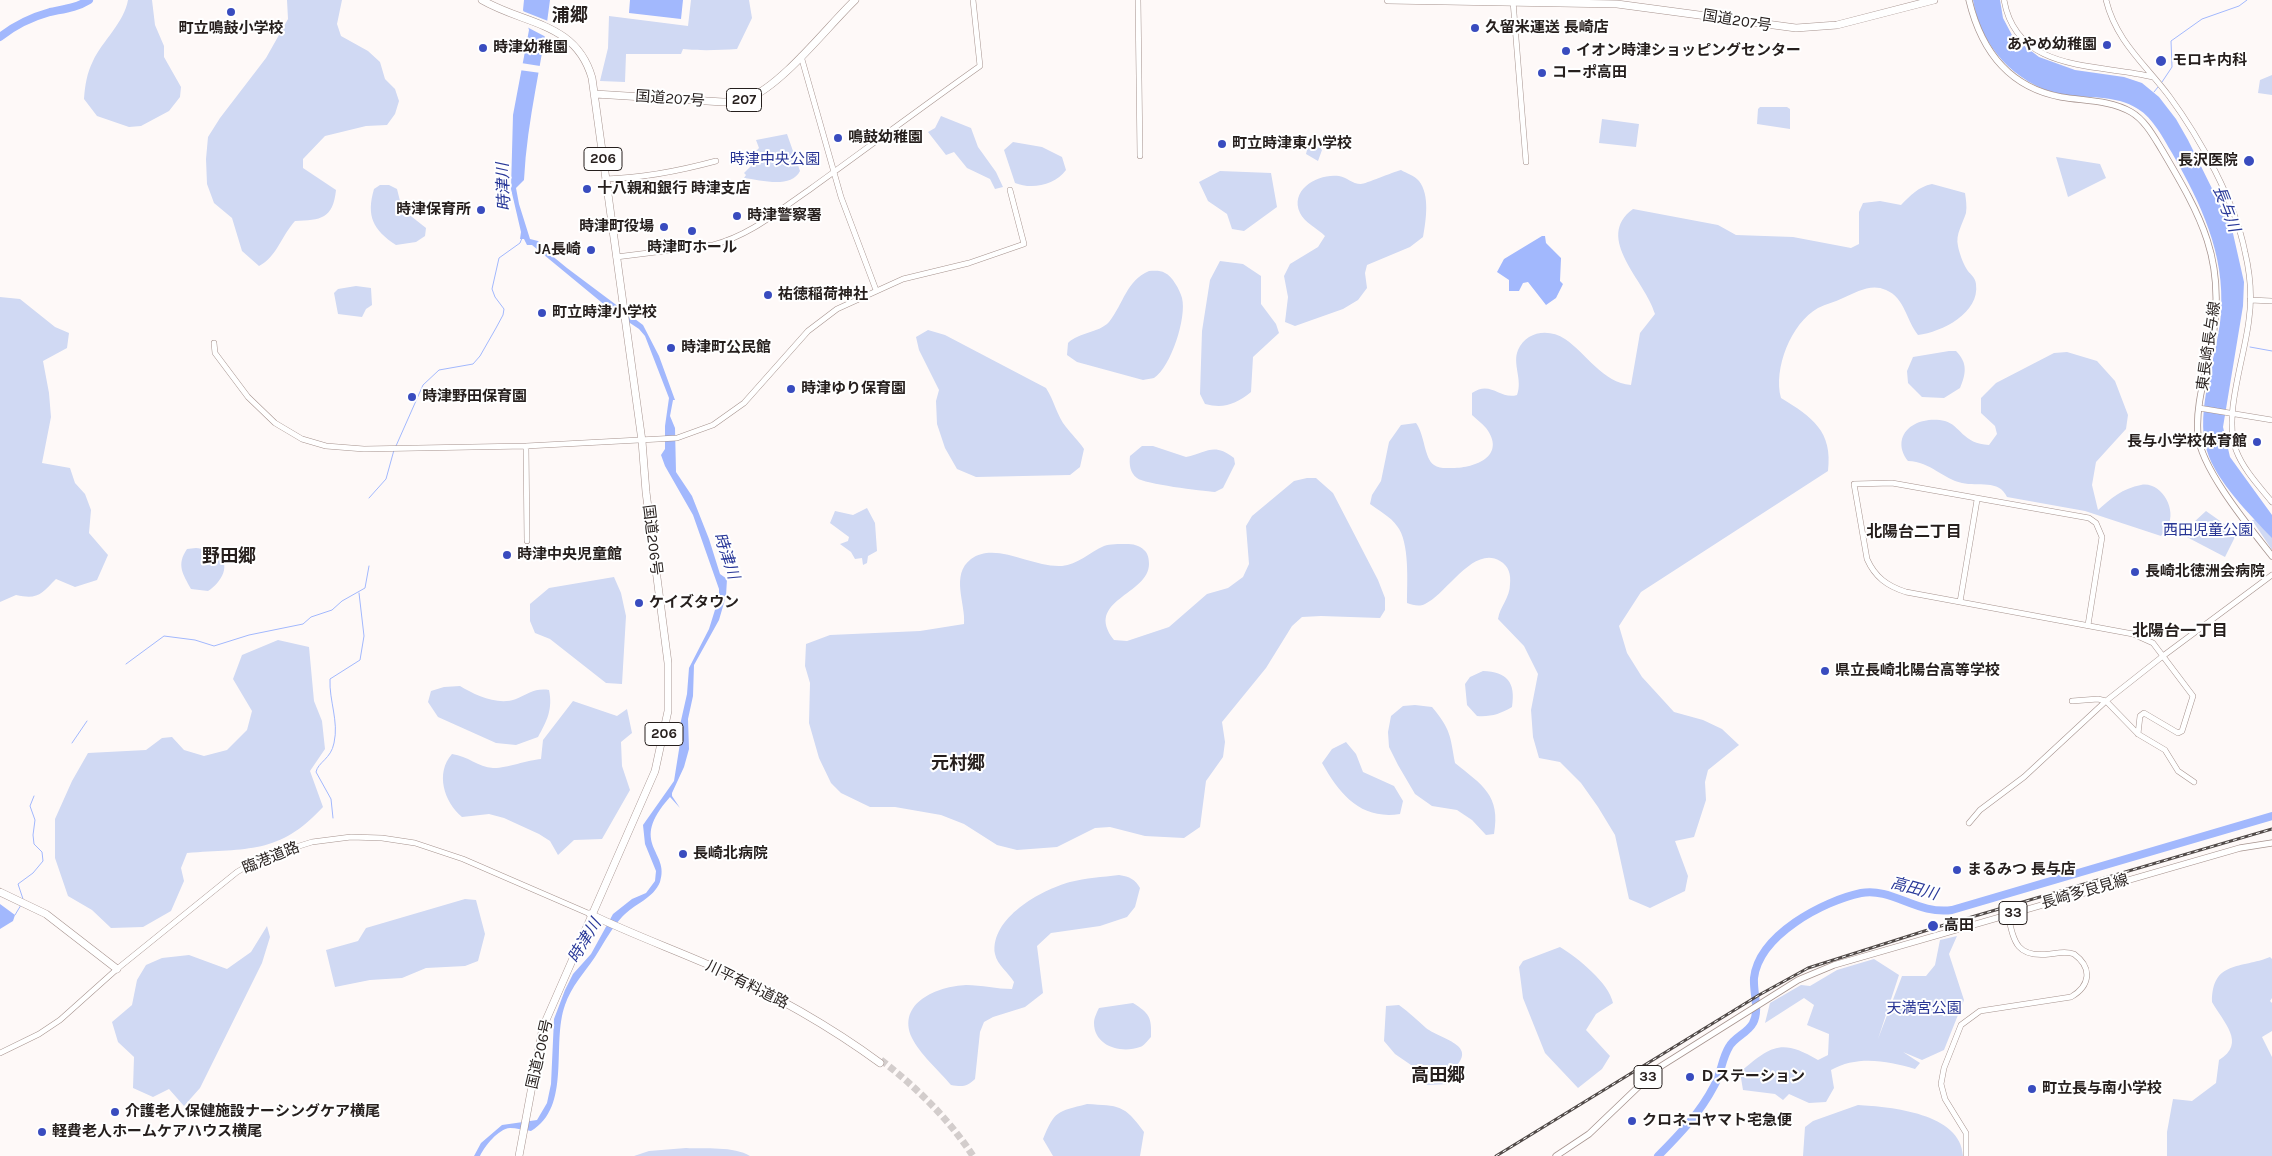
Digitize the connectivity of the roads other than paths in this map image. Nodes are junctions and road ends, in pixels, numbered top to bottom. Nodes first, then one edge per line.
1 (482, 0) edge
2 (855, 0) edge
3 (972, 0) edge
4 (1138, 0) edge
5 (1388, 0) edge
6 (1934, 0) edge
7 (1969, 0) edge
8 (2004, 0) edge
9 (2106, 0) edge
10 (1513, 1) edge
11 (801, 55) junction
12 (2154, 77) junction
13 (595, 94) junction
14 (1140, 156) dead end
15 (716, 161) dead end
16 (1526, 162) dead end
17 (833, 173) junction
18 (606, 179) junction
19 (1010, 190) dead end
20 (616, 257) junction
21 (876, 290) junction
22 (2250, 300) junction
23 (2272, 301) edge
24 (214, 343) dead end
25 (2201, 408) junction
26 (2231, 414) junction
27 (2272, 420) edge
28 (642, 441) junction
29 (526, 446) junction
30 (1977, 500) junction
31 (2272, 502) edge
32 (528, 541) dead end
33 (2272, 556) edge
34 (2272, 575) edge
35 (1960, 602) junction
36 (2088, 625) junction
37 (2163, 656) junction
38 (2072, 701) dead end
39 (2106, 701) junction
40 (2138, 734) junction
41 (2194, 782) dead end
42 (1969, 823) dead end
43 (2272, 842) edge
44 (0, 892) edge
45 (590, 914) junction
46 (2008, 915) junction
47 (117, 969) junction
48 (0, 1053) edge
49 (880, 1061) tunnel mouth
50 (519, 1156) edge
51 (1556, 1156) edge
52 (1966, 1156) edge

1 - 13 highway, 国道206号 / 206
2 - 11 highway, 国道207号 / 207
3 - 17 street
4 - 14 street
5 - 10 highway, 国道207号
6 - 10 highway, 国道207号
7 - 25 main road, 東長崎長与線
8 - 12 street
9 - 12 street
10 - 16 street
11 - 13 highway, 国道207号 / 207
11 - 17 street
12 - 22 street
13 - 18 highway, 国道206号 / 206
15 - 18 street
17 - 20 street
17 - 21 street
18 - 20 highway, 国道206号 / 206
19 - 21 street
20 - 28 highway, 国道206号 / 206
21 - 28 street
22 - 23 street
22 - 26 street
24 - 29 street
25 - 26 street
25 - 33 main road, 東長崎長与線
26 - 27 street
26 - 31 street
28 - 29 street
28 - 45 highway, 国道206号 / 206
29 - 32 street
30 - 35 street
30 - 35 street
30 - 36 street
34 - 37 street
35 - 36 street
36 - 37 street
37 - 39 street
37 - 40 street
38 - 39 street
39 - 40 street
39 - 42 street
40 - 41 street
43 - 46 main road, 長崎多良見線 / 33
44 - 47 highway
45 - 47 street, 臨港道路
45 - 49 highway, 川平有料道路
45 - 50 highway, 国道206号 / 206
46 - 51 main road, 長崎多良見線 / 33
46 - 52 street
47 - 48 street, 臨港道路

